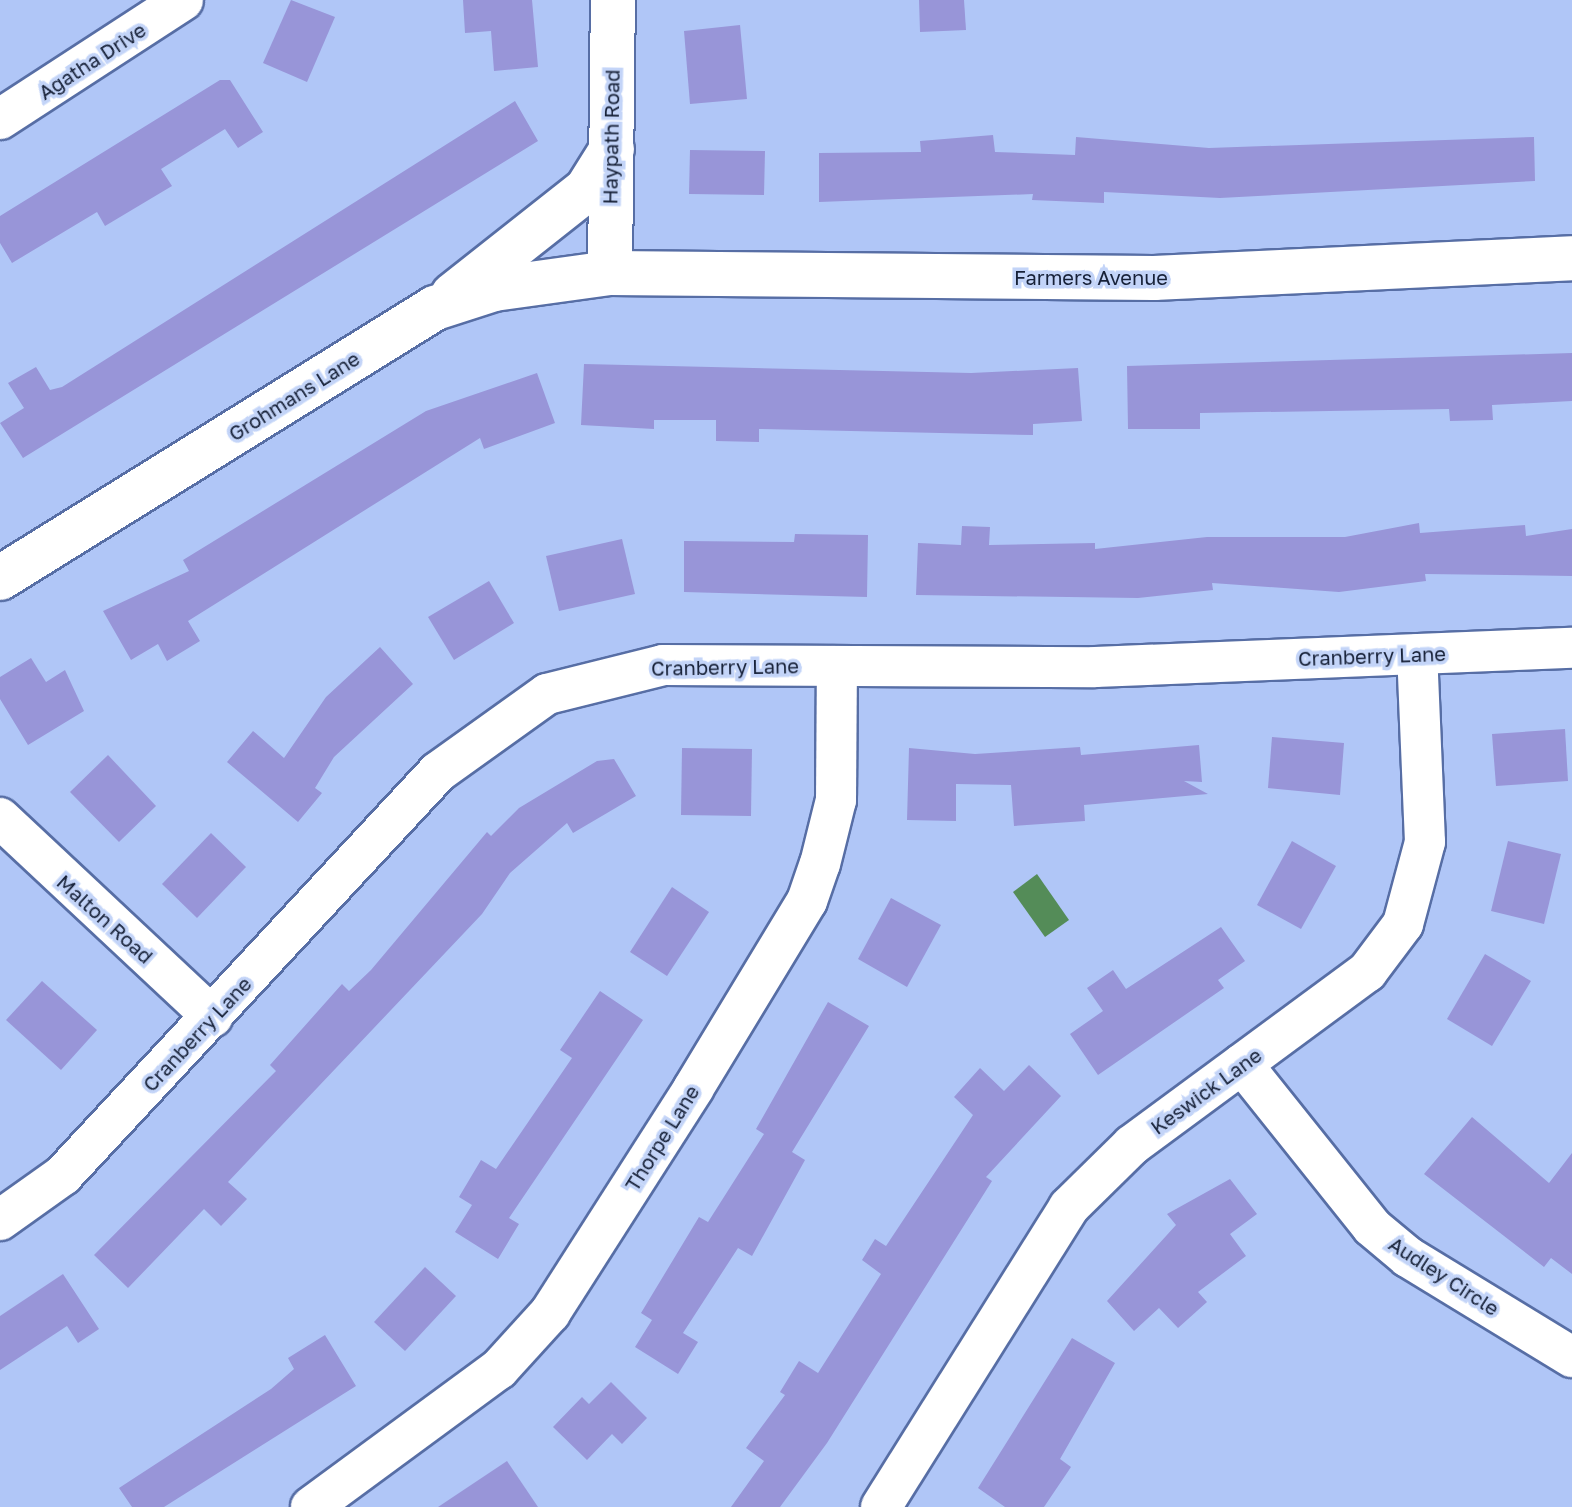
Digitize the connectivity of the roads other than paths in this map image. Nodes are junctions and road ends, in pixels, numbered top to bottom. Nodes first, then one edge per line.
1 (183, 0) edge
2 (613, 0) edge
3 (0, 119) edge
4 (612, 149) junction
5 (1572, 258) edge
6 (610, 273) junction
7 (435, 308) junction
8 (0, 578) edge
9 (1572, 648) edge
10 (1417, 654) junction
11 (837, 666) junction
12 (0, 818) edge
13 (213, 1017) junction
14 (1242, 1064) junction
15 (0, 1220) edge
16 (1572, 1357) edge
17 (311, 1507) edge
18 (881, 1507) edge

1 - 3 street, Agatha Drive
2 - 4 street, Haypath Road
4 - 6 street, Haypath Road
4 - 7 street
5 - 6 street, Farmers Avenue
6 - 7 street, Grohmans Lane
7 - 8 street, Grohmans Lane
9 - 10 street, Cranberry Lane
10 - 11 street, Cranberry Lane
10 - 14 street, Keswick Lane
11 - 13 street, Cranberry Lane
11 - 17 street, Thorpe Lane
12 - 13 street, Malton Road
13 - 15 street, Cranberry Lane
14 - 16 street, Audley Circle
14 - 18 street, Keswick Lane

